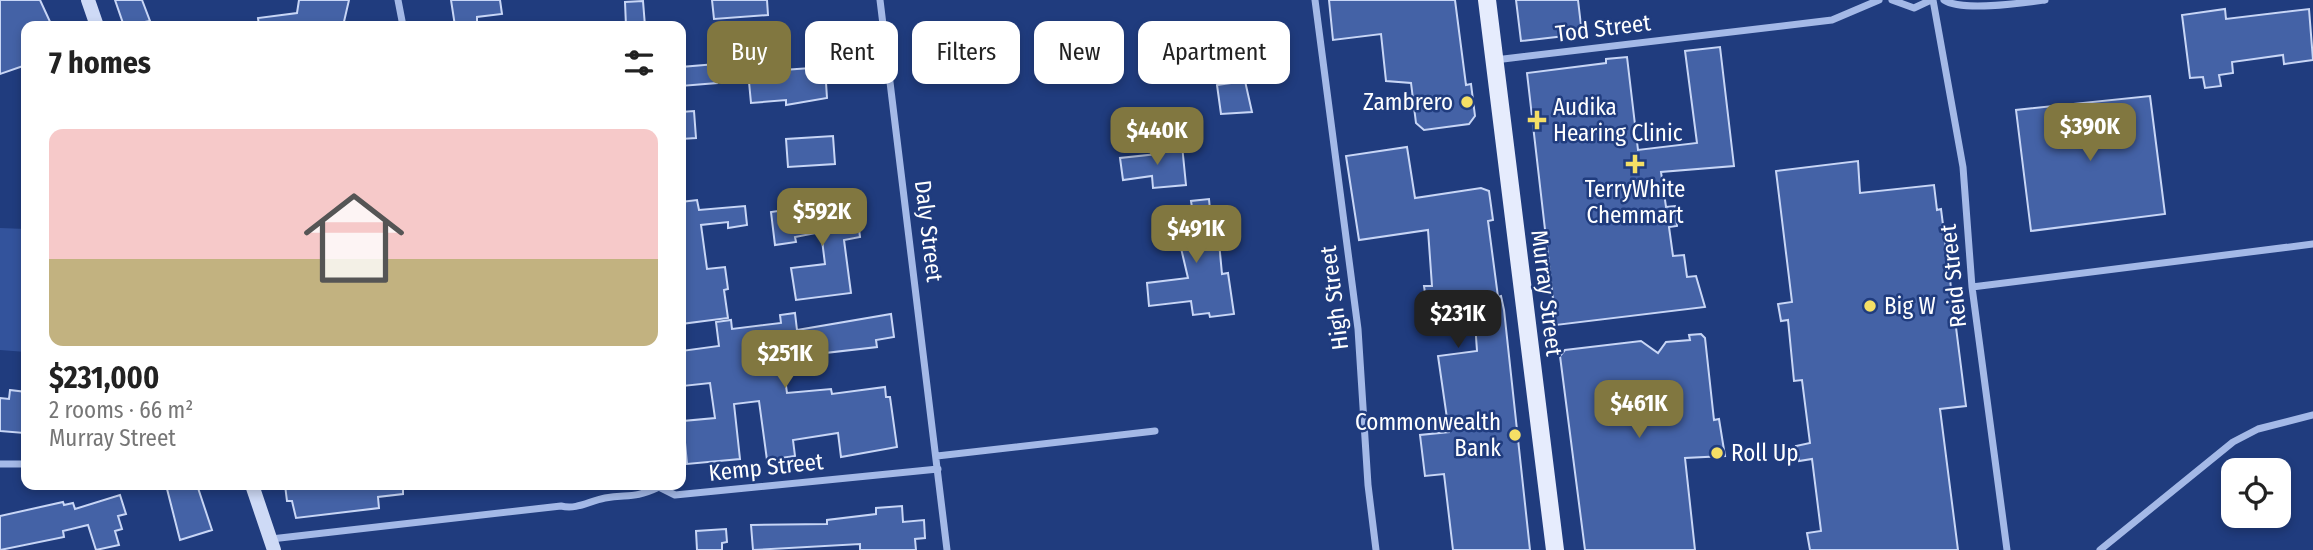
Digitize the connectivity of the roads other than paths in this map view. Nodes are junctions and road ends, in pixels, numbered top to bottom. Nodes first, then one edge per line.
1 (88, 0) edge
2 (398, 0) edge
3 (880, 0) edge
4 (1315, 0) edge
5 (1487, 0) edge
6 (1879, 0) edge
7 (1892, 0) edge
8 (1932, 0) edge
9 (1944, 0) edge
10 (2045, 0) edge
11 (2022, 1) edge
12 (95, 21) edge
13 (402, 21) edge
14 (1494, 60) junction
15 (2313, 244) edge
16 (1972, 287) junction
17 (2313, 415) edge
18 (1155, 431) dead end
19 (937, 456) junction
20 (0, 464) edge
21 (21, 464) edge
22 (938, 469) junction
23 (254, 490) edge
24 (651, 490) edge
25 (666, 490) edge
26 (272, 545) edge
27 (947, 550) edge
28 (1376, 550) edge
29 (1555, 550) edge
30 (2007, 550) edge
31 (2100, 550) edge

1 - 12 street
2 - 13 street
3 - 19 street, Daly Street
4 - 28 street, High Street
5 - 14 main road, Murray Street
6 - 14 street, Tod Street
7 - 8 street
8 - 16 street, Reid Street
9 - 11 street
10 - 11 street
14 - 29 main road, Murray Street
15 - 16 street
16 - 30 street, Reid Street
17 - 31 street
18 - 19 street
19 - 22 street, Daly Street
20 - 21 street
22 - 25 street, Kemp Street
22 - 27 street, Daly Street
23 - 26 street
24 - 26 street, Kemp Street

